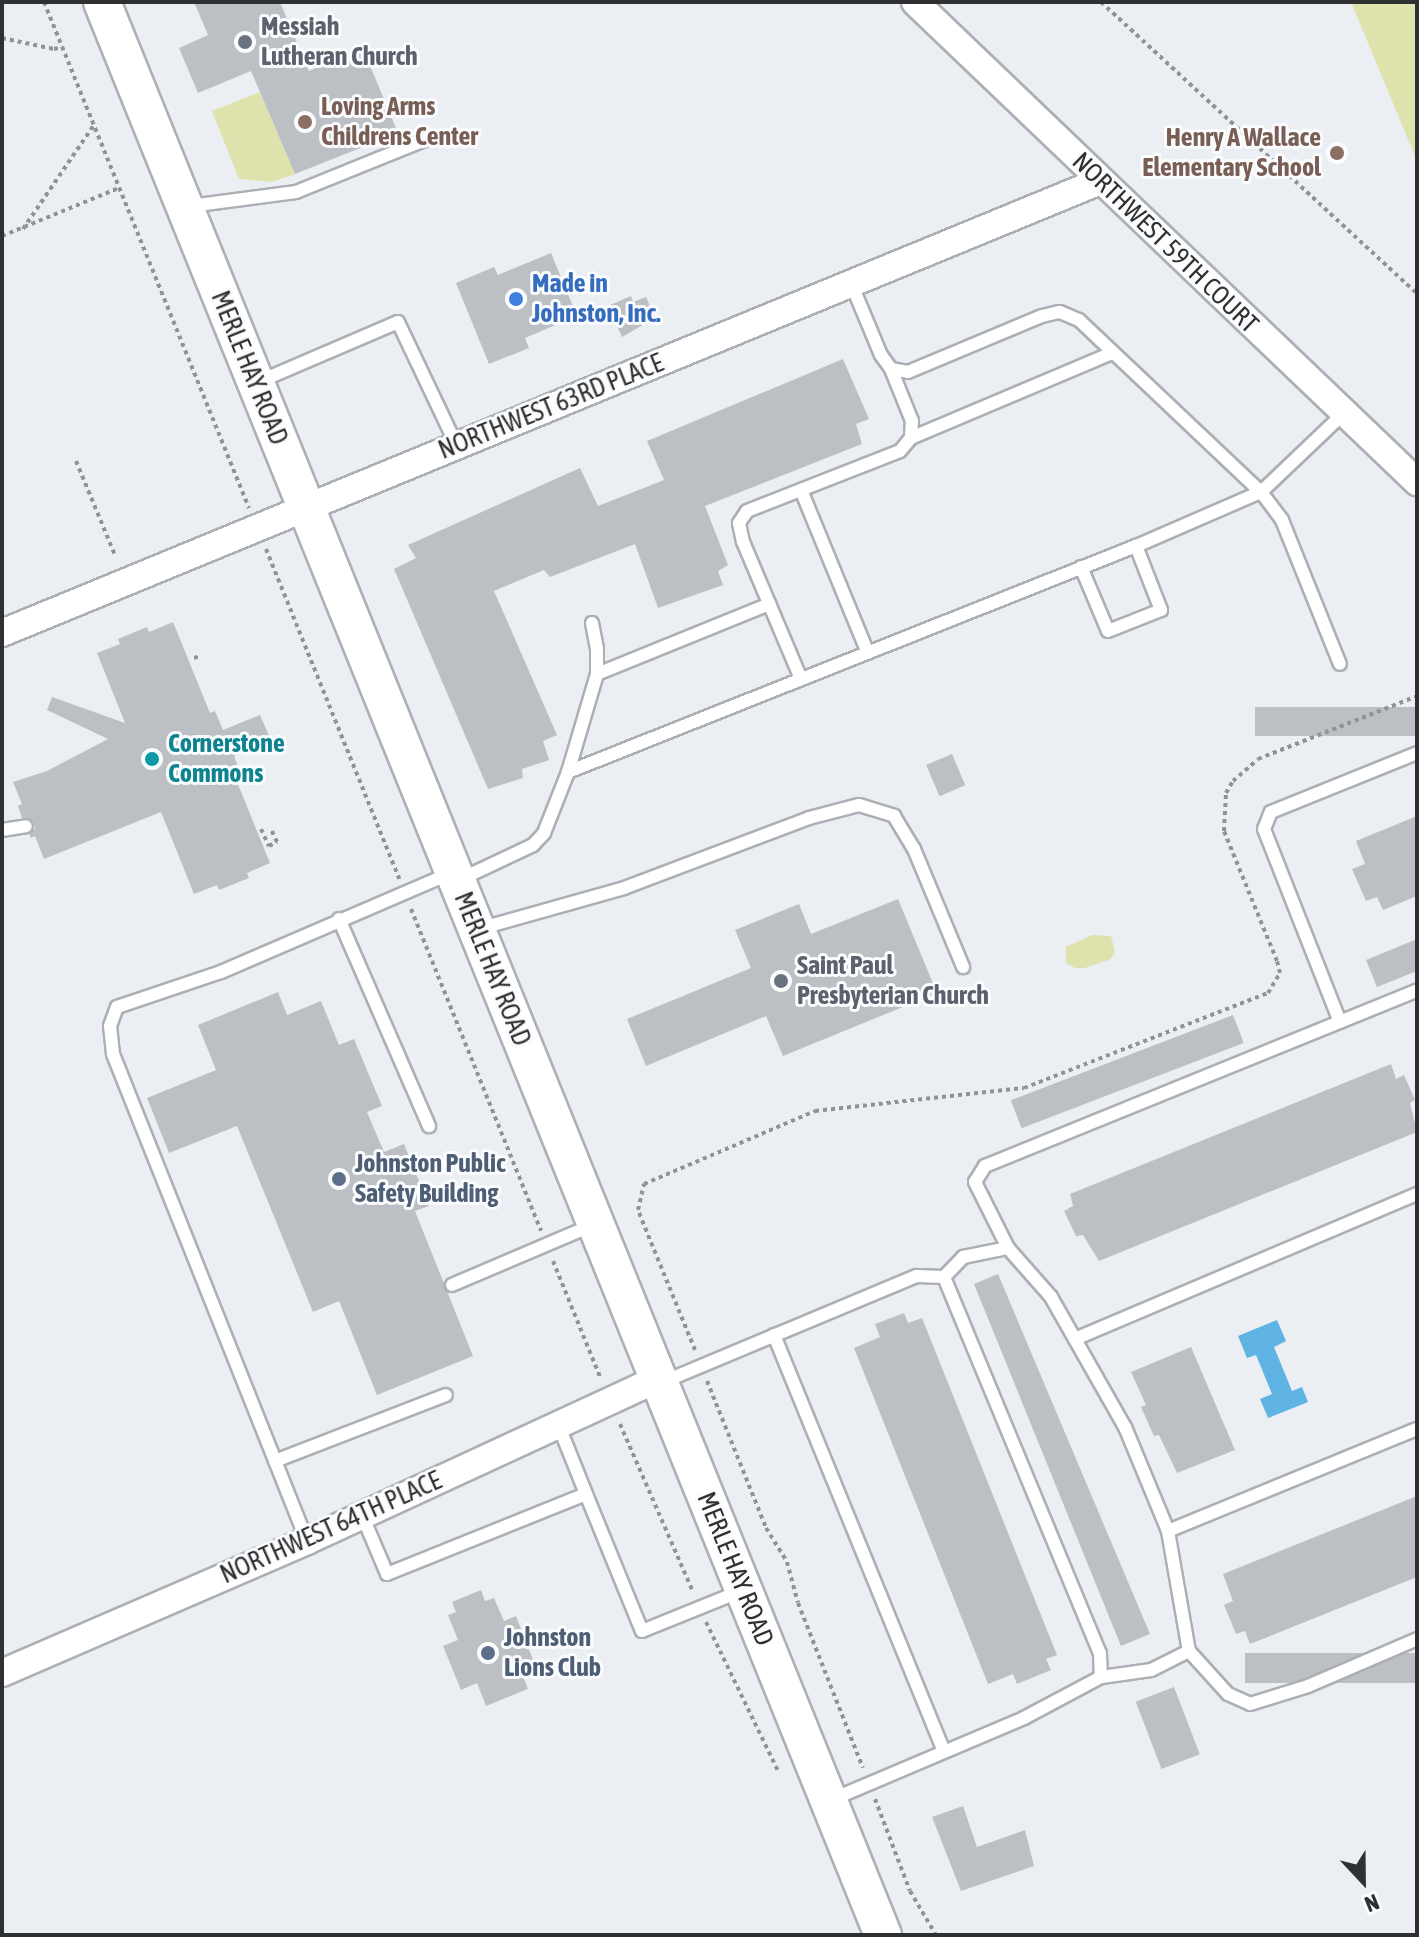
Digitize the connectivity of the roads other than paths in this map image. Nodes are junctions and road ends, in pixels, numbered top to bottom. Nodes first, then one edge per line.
1 (102, 2) edge
2 (915, 2) edge
3 (432, 137) dead end
4 (1100, 181) junction
5 (184, 206) junction
6 (851, 283) junction
7 (1112, 353) junction
8 (891, 369) junction
9 (256, 383) junction
10 (1343, 414) junction
11 (911, 438) junction
12 (457, 446) junction
13 (1417, 482) edge
14 (801, 490) junction
15 (1261, 492) junction
16 (306, 508) junction
17 (1136, 546) junction
18 (1081, 567) junction
19 (769, 604) junction
20 (592, 623) dead end
21 (2, 633) edge
22 (868, 653) junction
23 (1340, 664) dead end
24 (597, 674) junction
25 (801, 679) junction
26 (1417, 753) edge
27 (568, 772) junction
28 (26, 826) dead end
29 (2, 830) edge
30 (455, 877) junction
31 (339, 919) junction
32 (477, 930) junction
33 (963, 967) dead end
34 (1417, 991) edge
35 (1340, 1022) junction
36 (429, 1126) dead end
37 (1417, 1194) edge
38 (596, 1224) junction
39 (1008, 1248) junction
40 (944, 1277) junction
41 (452, 1285) dead end
42 (774, 1335) junction
43 (1075, 1339) junction
44 (659, 1381) junction
45 (446, 1395) dead end
46 (558, 1424) junction
47 (1417, 1429) edge
48 (275, 1461) junction
49 (586, 1494) junction
50 (362, 1515) junction
51 (1168, 1531) junction
52 (307, 1541) junction
53 (744, 1590) junction
54 (1417, 1639) edge
55 (1189, 1651) junction
56 (2, 1673) edge
57 (1101, 1677) junction
58 (944, 1751) junction
59 (829, 1801) junction
60 (883, 1935) edge

1 - 5 main road, MERLE HAY ROAD
2 - 4 street, NORTHWEST 59TH COURT
3 - 5 lane
4 - 6 street, NORTHWEST 63RD PLACE
4 - 10 street, NORTHWEST 59TH COURT
5 - 9 main road, MERLE HAY ROAD
6 - 8 lane
6 - 12 street, NORTHWEST 63RD PLACE
7 - 8 lane
7 - 11 lane
7 - 15 lane
8 - 11 lane
9 - 12 lane
9 - 16 main road, MERLE HAY ROAD
10 - 13 street, NORTHWEST 59TH COURT
10 - 15 lane
11 - 14 lane
12 - 16 street, NORTHWEST 63RD PLACE
14 - 19 lane
14 - 22 lane
15 - 17 lane
15 - 23 lane
16 - 21 street, NORTHWEST 63RD PLACE
16 - 30 main road, MERLE HAY ROAD
17 - 18 lane
17 - 18 lane
18 - 22 lane
19 - 24 lane
19 - 25 lane
20 - 24 lane
22 - 25 lane
24 - 27 lane
25 - 27 lane
26 - 35 lane
27 - 30 lane
28 - 29 lane
30 - 31 lane
30 - 32 main road, MERLE HAY ROAD
31 - 36 lane
31 - 48 lane
32 - 33 lane
32 - 38 main road, MERLE HAY ROAD
34 - 35 lane
35 - 39 lane
37 - 43 lane
38 - 41 lane
38 - 44 main road, MERLE HAY ROAD
39 - 40 lane
39 - 43 lane
40 - 42 lane
40 - 57 lane
42 - 44 lane
42 - 58 lane
43 - 51 lane
44 - 46 street, NORTHWEST 64TH PLACE
44 - 53 main road, MERLE HAY ROAD
45 - 48 lane
46 - 49 lane
46 - 50 street, NORTHWEST 64TH PLACE
47 - 51 lane
48 - 52 lane
49 - 50 lane
49 - 53 lane
50 - 52 street, NORTHWEST 64TH PLACE
51 - 55 lane
52 - 56 street, NORTHWEST 64TH PLACE
53 - 59 main road, MERLE HAY ROAD
54 - 55 lane
55 - 57 lane
57 - 58 lane
58 - 59 lane
59 - 60 main road, MERLE HAY ROAD

